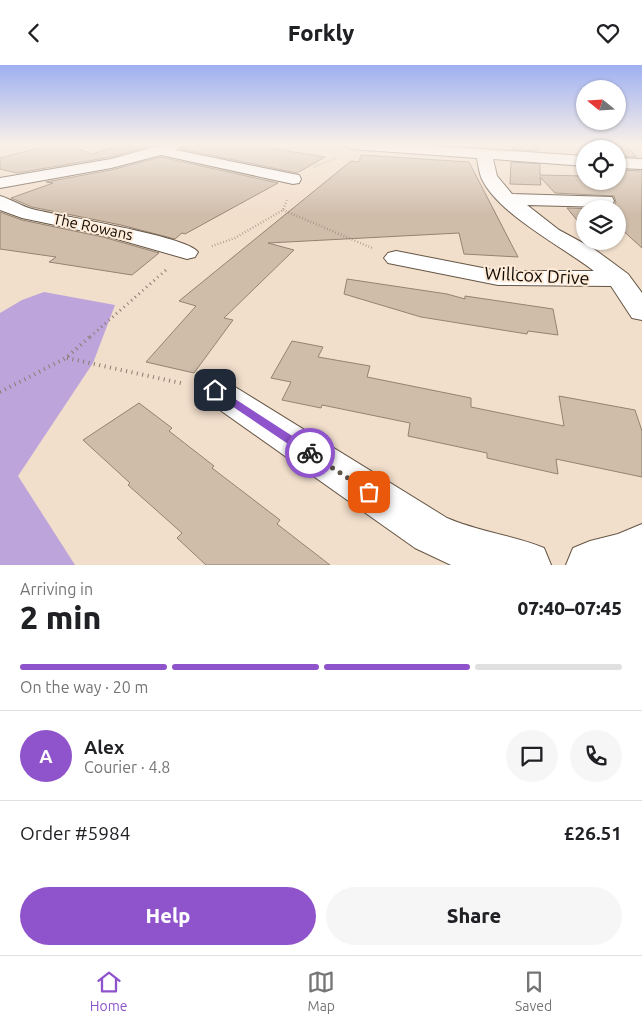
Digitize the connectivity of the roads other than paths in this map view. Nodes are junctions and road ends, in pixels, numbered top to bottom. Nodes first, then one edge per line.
1 (85, 168) edge
2 (250, 168) edge
3 (487, 168) edge
4 (293, 179) dead end
5 (0, 183) edge
6 (507, 199) junction
7 (576, 200) edge
8 (0, 201) edge
9 (187, 252) dead end
10 (396, 258) road end
11 (619, 279) junction
12 (642, 312) edge
13 (215, 390) road end
14 (642, 546) edge
15 (526, 565) edge
16 (590, 565) edge

1 - 5 street
2 - 4 street
3 - 6 street
6 - 7 street
6 - 11 street
8 - 9 street, The Rowans
10 - 11 street, Willcox Drive
11 - 12 street
13 - 15 street
14 - 16 street

